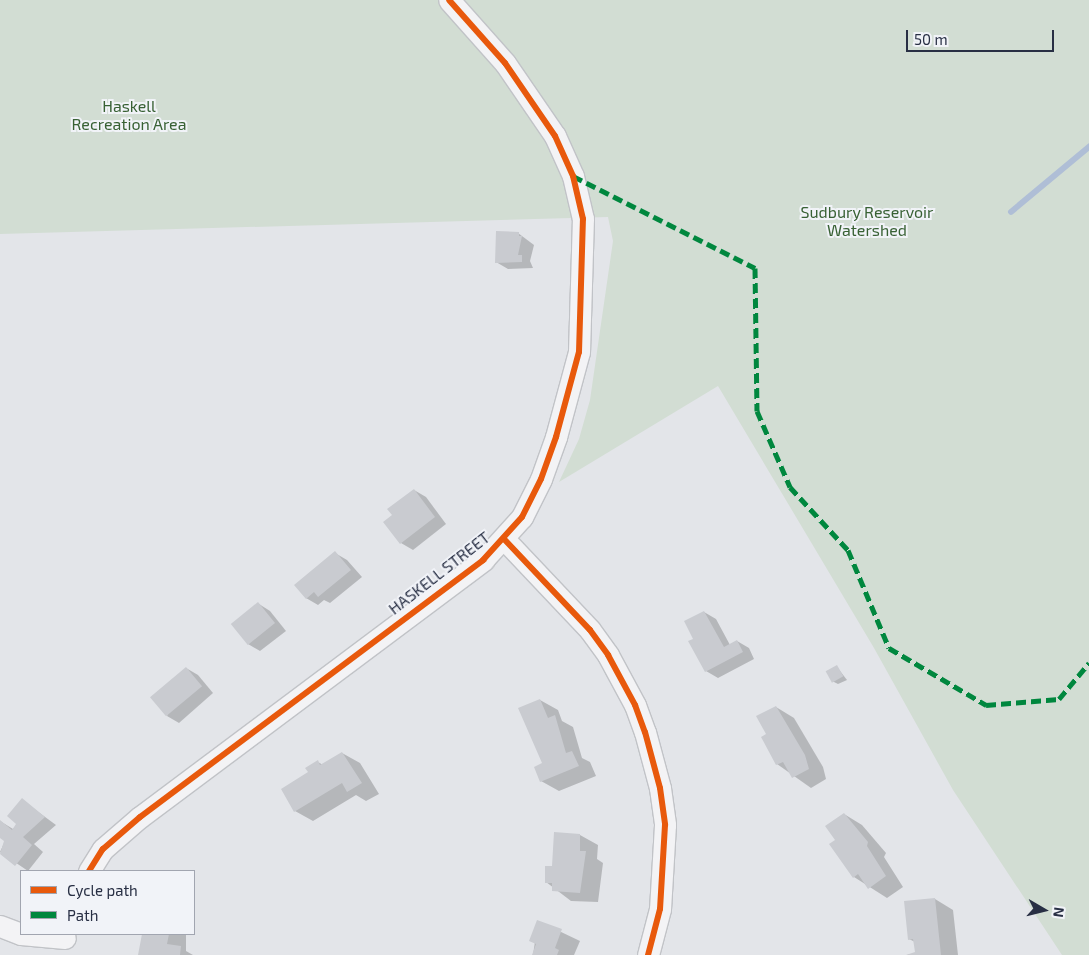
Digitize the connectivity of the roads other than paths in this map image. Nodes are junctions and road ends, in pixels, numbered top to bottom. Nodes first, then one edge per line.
1 (449, 0) edge
2 (504, 539) junction
3 (90, 870) edge
4 (0, 926) edge
5 (20, 934) edge
6 (26, 935) edge
7 (64, 942) edge
8 (648, 955) edge

1 - 2 street, HASKELL STREET
2 - 3 street, HASKELL STREET
2 - 8 street
4 - 5 street
6 - 7 street

